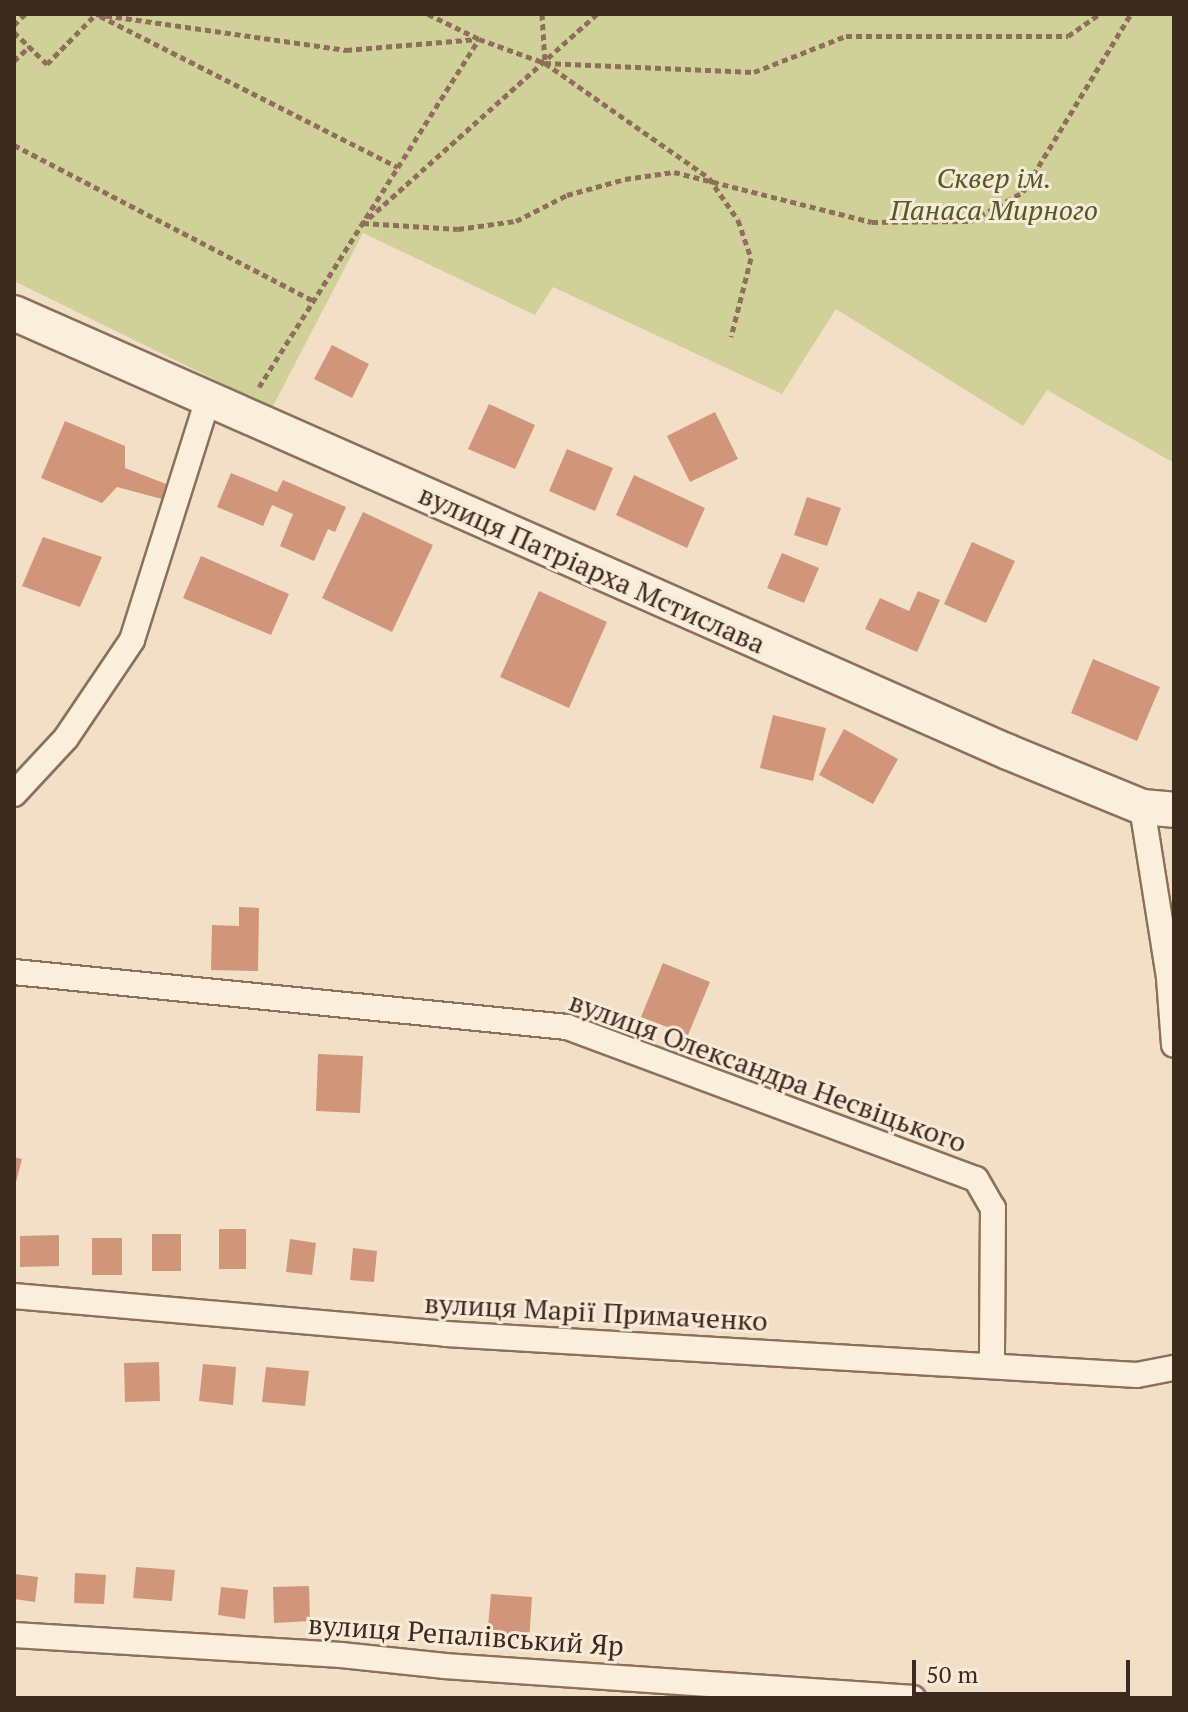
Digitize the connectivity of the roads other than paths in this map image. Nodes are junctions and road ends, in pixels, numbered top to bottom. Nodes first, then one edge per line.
1 (14, 313) edge
2 (208, 399) junction
3 (14, 794) edge
4 (1158, 808) edge
5 (14, 972) edge
6 (1174, 1045) edge
7 (14, 1296) edge
8 (992, 1366) junction
9 (1174, 1368) edge
10 (14, 1635) edge
11 (913, 1698) edge

1 - 2 main road, вулиця Патріарха Мстислава
2 - 3 street
2 - 4 main road, вулиця Патріарха Мстислава
4 - 6 street
5 - 8 street, вулиця Олександра Несвіцького
7 - 8 street, вулиця Марії Примаченко
8 - 9 street, вулиця Марії Примаченко
10 - 11 street, вулиця Репалівський Яр

